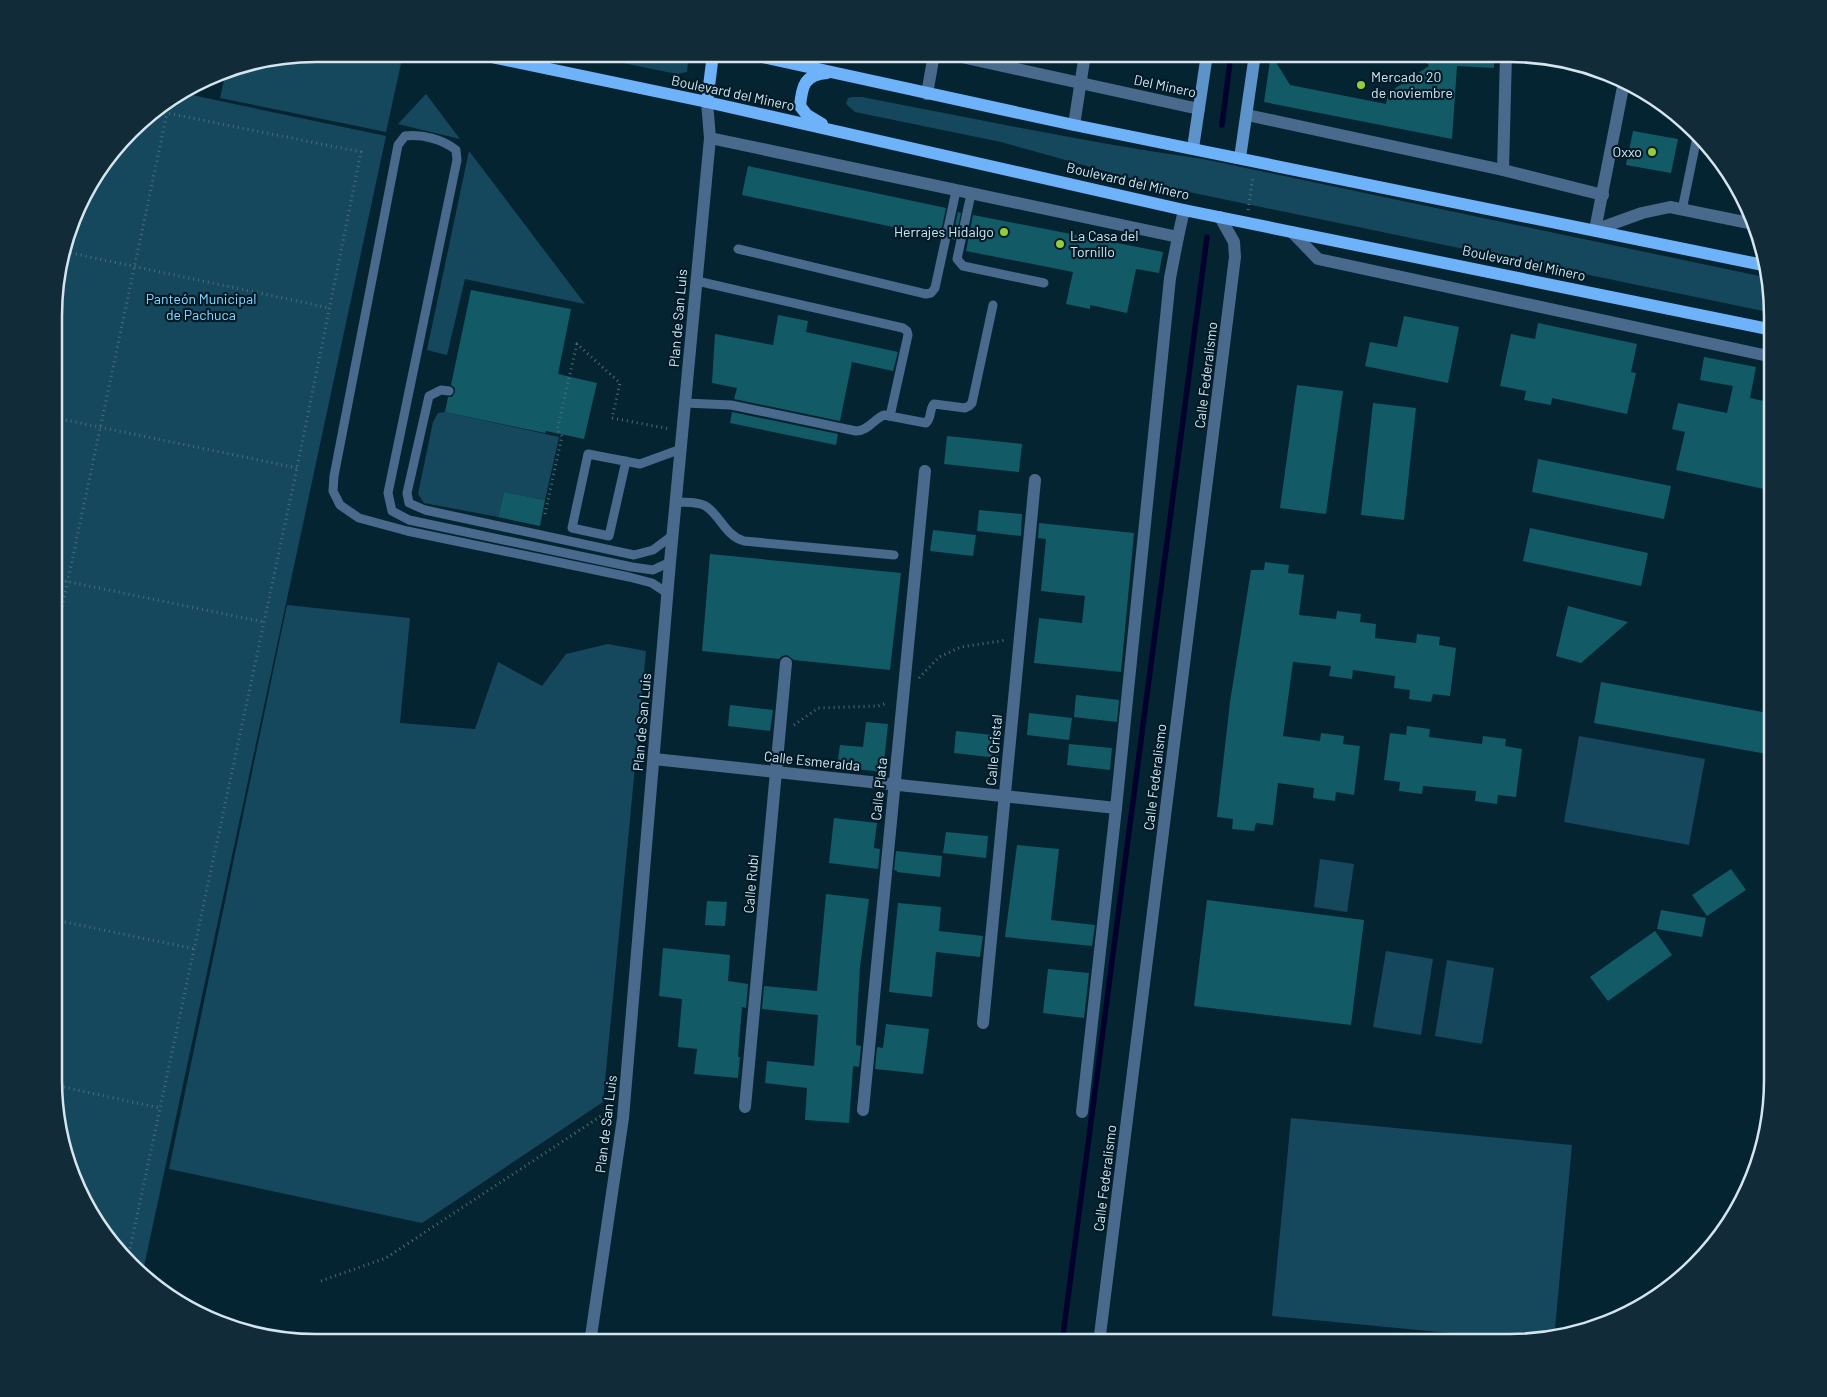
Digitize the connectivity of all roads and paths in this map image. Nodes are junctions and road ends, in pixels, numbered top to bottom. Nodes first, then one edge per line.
1 (516, 62) edge
2 (712, 62) edge
3 (785, 62) edge
4 (933, 62) edge
5 (983, 62) edge
6 (1084, 62) edge
7 (1206, 62) edge
8 (1254, 62) edge
9 (1506, 62) edge
10 (834, 73) junction
11 (1080, 84) junction
12 (1623, 89) edge
13 (928, 94) junction
14 (707, 102) junction
15 (1199, 109) junction
16 (167, 113) joint
17 (1247, 115) junction
18 (1074, 125) junction
19 (839, 132) junction
20 (710, 138) junction
21 (1696, 143) edge
22 (1193, 148) junction
23 (1240, 158) junction
24 (1256, 161) junction
25 (1503, 170) junction
26 (956, 191) junction
27 (971, 194) junction
28 (1603, 195) junction
29 (1184, 210) junction
30 (1682, 210) junction
31 (1220, 217) junction
32 (1246, 222) junction
33 (1746, 222) edge
34 (1595, 230) junction
35 (1292, 232) junction
36 (1178, 237) junction
37 (738, 250) dead end
38 (71, 253) edge
39 (1759, 264) edge
40 (134, 266) junction
41 (697, 281) junction
42 (1044, 283) dead end
43 (993, 305) dead end
44 (330, 308) junction
45 (1764, 328) edge
46 (1764, 355) edge
47 (449, 391) dead end
48 (685, 403) junction
49 (890, 416) junction
50 (62, 419) edge
51 (100, 427) junction
52 (683, 432) junction
53 (681, 449) junction
54 (626, 461) junction
55 (297, 468) junction
56 (925, 471) dead end
57 (1035, 480) dead end
58 (676, 502) junction
59 (545, 514) dead end
60 (673, 535) junction
61 (894, 555) dead end
62 (670, 562) junction
63 (62, 580) edge
64 (68, 581) junction
65 (668, 594) junction
66 (62, 609) edge
67 (264, 622) junction
68 (786, 663) dead end
69 (654, 759) junction
70 (776, 772) junction
71 (894, 784) junction
72 (1005, 796) junction
73 (1116, 808) junction
74 (62, 921) edge
75 (194, 949) junction
76 (983, 1023) dead end
77 (62, 1087) edge
78 (746, 1107) dead end
79 (160, 1108) junction
80 (863, 1110) dead end
81 (1082, 1112) dead end
82 (623, 1118) junction
83 (129, 1252) edge
84 (321, 1281) dead end
85 (591, 1334) edge
86 (1100, 1334) edge

1 - 14 main road, Boulevard del Minero
2 - 14 main road
3 - 10 main road
4 - 13 street
5 - 11 street, Del Minero
6 - 11 street
7 - 15 main road
8 - 17 main road
9 - 25 street
10 - 13 main road
10 - 19 main road
11 - 15 street, Del Minero
11 - 18 street
12 - 28 street
13 - 18 main road
14 - 19 main road, Boulevard del Minero
14 - 20 street, Plan de San Luis
15 - 22 main road
16 - 40 path
16 - 44 path
17 - 23 main road
17 - 25 street
18 - 22 main road
19 - 29 main road, Boulevard del Minero
20 - 26 street
20 - 41 street, Plan de San Luis
21 - 30 lane
22 - 23 main road
23 - 24 main road
24 - 32 path
24 - 34 main road
25 - 28 street
26 - 27 street
26 - 37 lane
27 - 36 street
27 - 42 lane
28 - 34 street
29 - 31 main road, Boulevard del Minero
29 - 36 street
30 - 33 street
30 - 34 street
31 - 32 main road, Boulevard del Minero
31 - 86 street, Calle Federalismo
32 - 35 main road, Boulevard del Minero
34 - 39 main road
35 - 45 main road, Boulevard del Minero
35 - 46 street
36 - 73 street
38 - 40 path
40 - 44 path
40 - 51 path
41 - 48 street, Plan de San Luis
41 - 49 lane
43 - 49 lane
44 - 55 path
47 - 60 lane
48 - 49 lane
48 - 52 street, Plan de San Luis
50 - 51 path
51 - 55 path
51 - 64 path
52 - 53 street, Plan de San Luis
52 - 59 path
53 - 54 lane
53 - 58 street, Plan de San Luis
54 - 54 lane
55 - 67 path
56 - 71 street, Calle Plata
57 - 72 street, Calle Cristal
58 - 60 street, Plan de San Luis
58 - 61 lane
60 - 62 street, Plan de San Luis
62 - 65 street, Plan de San Luis
62 - 65 lane
63 - 64 path
64 - 66 path
64 - 67 path
65 - 69 street, Plan de San Luis
67 - 75 path
68 - 70 street, Calle Rubí
69 - 70 street, Calle Esmeralda
69 - 82 street, Plan de San Luis
70 - 71 street, Calle Esmeralda
70 - 78 street, Calle Rubí
71 - 72 street, Calle Esmeralda
71 - 80 street, Calle Plata
72 - 73 street, Calle Esmeralda
72 - 76 street, Calle Cristal
73 - 81 street
74 - 75 path
75 - 79 path
77 - 79 path
79 - 83 path
82 - 84 path
82 - 85 street, Plan de San Luis

